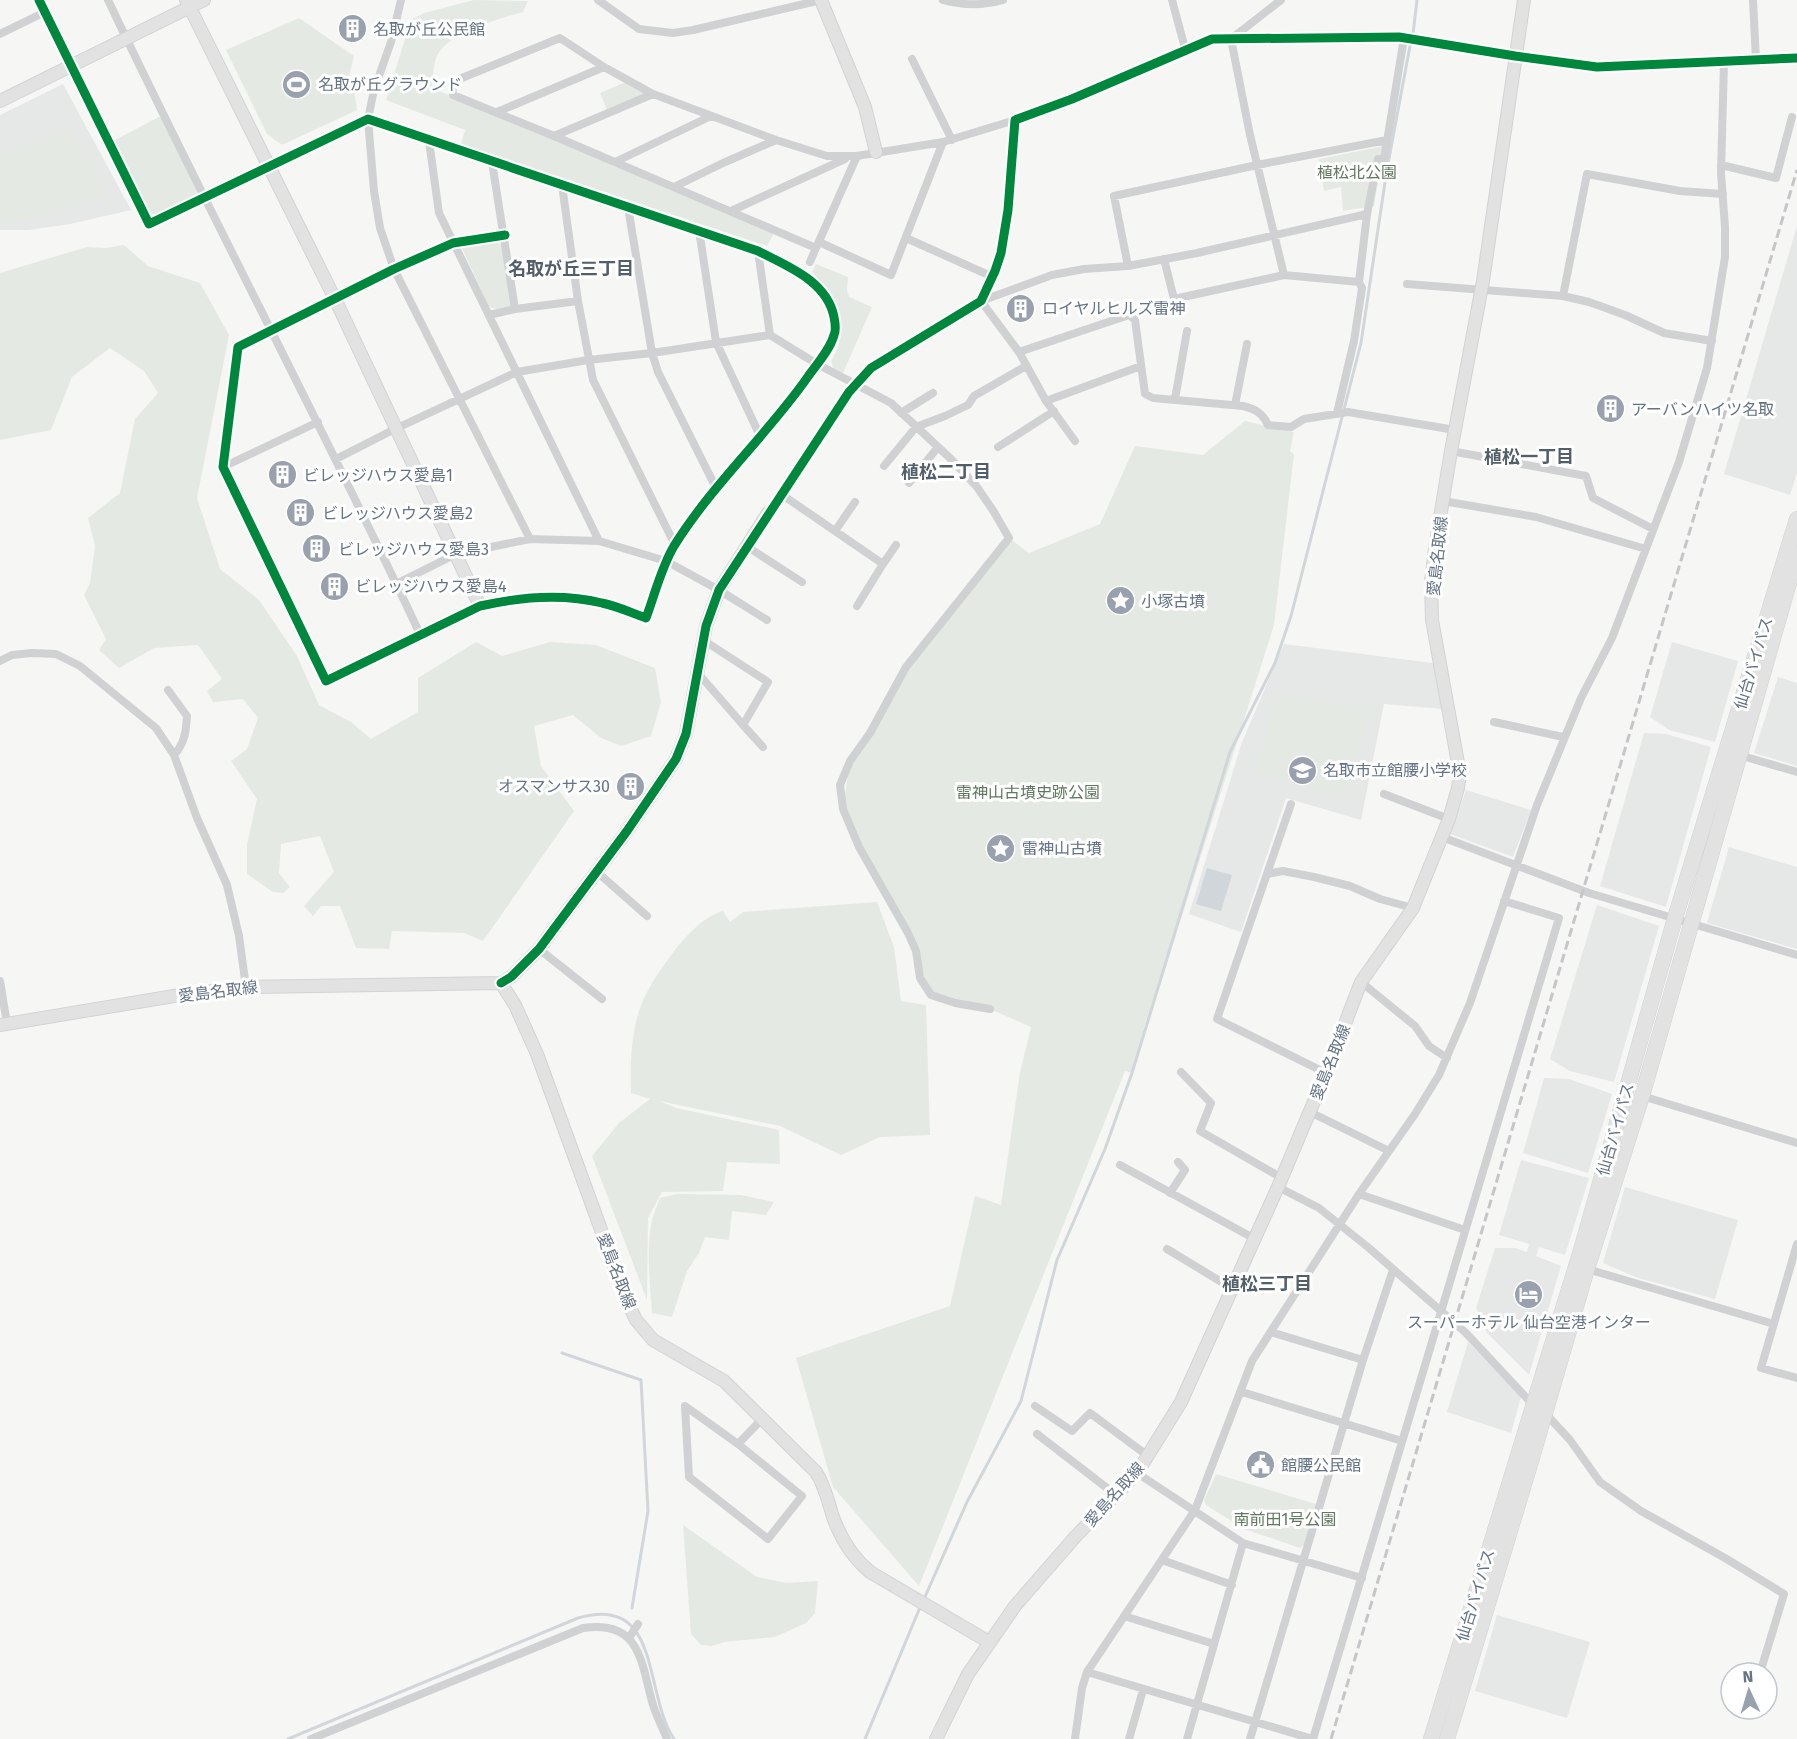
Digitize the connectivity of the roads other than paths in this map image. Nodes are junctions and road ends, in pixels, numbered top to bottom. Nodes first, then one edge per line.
1 (39, 0) edge
2 (108, 0) edge
3 (204, 0) edge
4 (401, 0) edge
5 (598, 0) edge
6 (821, 0) edge
7 (943, 0) edge
8 (1003, 0) edge
9 (1172, 0) edge
10 (1281, 0) edge
11 (1524, 0) edge
12 (1753, 0) edge
13 (188, 3) edge
14 (45, 12) junction
15 (0, 34) edge
16 (1404, 38) junction
17 (127, 39) junction
18 (1230, 39) junction
19 (1186, 52) junction
20 (1515, 56) junction
21 (1797, 58) edge
22 (912, 59) dead end
23 (1756, 60) junction
24 (1724, 62) junction
25 (72, 66) junction
26 (604, 67) junction
27 (653, 94) junction
28 (0, 102) edge
29 (497, 112) junction
30 (711, 116) junction
31 (1792, 117) dead end
32 (368, 119) junction
33 (1015, 120) junction
34 (554, 136) junction
35 (776, 140) junction
36 (1387, 140) junction
37 (429, 141) junction
38 (948, 141) junction
39 (876, 152) junction
40 (853, 157) junction
41 (492, 162) junction
42 (615, 162) junction
43 (1257, 165) junction
44 (1721, 165) junction
45 (268, 168) junction
46 (562, 185) junction
47 (674, 187) junction
48 (1723, 194) junction
49 (204, 198) junction
50 (628, 207) junction
51 (731, 211) junction
52 (1367, 214) junction
53 (699, 230) junction
54 (1274, 234) junction
55 (504, 235) junction
56 (906, 238) junction
57 (453, 243) junction
58 (818, 245) junction
59 (758, 250) junction
60 (1164, 259) junction
61 (810, 262) dead end
62 (1128, 266) junction
63 (394, 269) junction
64 (1284, 275) junction
65 (993, 277) junction
66 (1359, 282) junction
67 (1407, 284) dead end
68 (1482, 290) junction
69 (1563, 296) junction
70 (334, 299) junction
71 (578, 301) junction
72 (981, 301) junction
73 (515, 309) junction
74 (489, 315) junction
75 (273, 331) junction
76 (1187, 331) dead end
77 (770, 334) junction
78 (1712, 341) junction
79 (716, 342) junction
80 (1247, 344) dead end
81 (1018, 352) junction
82 (652, 353) junction
83 (588, 360) junction
84 (817, 364) junction
85 (1026, 366) junction
86 (1141, 366) junction
87 (517, 372) junction
88 (855, 385) junction
89 (933, 393) dead end
90 (461, 399) junction
91 (1175, 399) junction
92 (1046, 401) junction
93 (1235, 405) junction
94 (1054, 411) junction
95 (901, 412) junction
96 (1342, 412) junction
97 (318, 422) junction
98 (916, 427) junction
99 (395, 429) junction
100 (1455, 430) junction
101 (760, 438) junction
102 (1075, 441) dead end
103 (938, 447) junction
104 (998, 447) dead end
105 (1451, 451) junction
106 (336, 459) junction
107 (884, 466) dead end
108 (223, 467) junction
109 (909, 483) dead end
110 (716, 488) junction
111 (782, 494) junction
112 (1443, 501) junction
113 (855, 502) dead end
114 (768, 513) joint
115 (1797, 519) edge
116 (1653, 529) junction
117 (835, 531) junction
118 (531, 539) junction
119 (599, 541) junction
120 (675, 545) junction
121 (896, 545) dead end
122 (746, 546) junction
123 (1646, 549) junction
124 (456, 554) junction
125 (1797, 555) edge
126 (666, 561) junction
127 (883, 564) junction
128 (802, 582) dead end
129 (396, 584) junction
130 (719, 590) junction
131 (480, 606) junction
132 (856, 606) dead end
133 (767, 620) dead end
134 (420, 634) junction
135 (703, 640) junction
136 (0, 661) edge
137 (697, 672) junction
138 (168, 690) dead end
139 (1494, 722) dead end
140 (743, 725) junction
141 (1563, 737) junction
142 (763, 747) dead end
143 (1739, 754) junction
144 (174, 755) junction
145 (1797, 772) edge
146 (1384, 794) dead end
147 (1291, 804) dead end
148 (1449, 819) junction
149 (1442, 837) junction
150 (1516, 864) junction
151 (597, 872) junction
152 (1267, 874) junction
153 (1504, 901) junction
154 (1413, 908) junction
155 (647, 916) dead end
156 (1676, 918) junction
157 (1691, 923) junction
158 (539, 949) junction
159 (1797, 955) edge
160 (0, 981) edge
161 (1361, 982) junction
162 (501, 983) junction
163 (246, 987) junction
164 (602, 999) dead end
165 (990, 1009) dead end
166 (3, 1025) edge
167 (1447, 1058) junction
168 (1181, 1072) dead end
169 (1326, 1073) junction
170 (1642, 1096) junction
171 (1310, 1112) junction
172 (1797, 1143) edge
173 (1389, 1151) junction
174 (1178, 1162) dead end
175 (1120, 1165) dead end
176 (1280, 1183) junction
177 (1170, 1192) junction
178 (1359, 1194) junction
179 (1341, 1224) junction
180 (1466, 1230) junction
181 (1255, 1239) junction
182 (1797, 1244) edge
183 (1167, 1249) dead end
184 (1587, 1269) junction
185 (1393, 1270) junction
186 (1233, 1289) junction
187 (1440, 1312) junction
188 (1774, 1324) junction
189 (1271, 1332) junction
190 (1363, 1360) junction
191 (1797, 1378) edge
192 (1242, 1392) junction
193 (684, 1396) dead end
194 (684, 1406) junction
195 (1035, 1406) dead end
196 (1539, 1409) junction
197 (762, 1419) junction
198 (1346, 1423) junction
199 (1037, 1434) dead end
200 (1402, 1441) junction
201 (738, 1444) junction
202 (1148, 1456) junction
203 (1137, 1473) junction
204 (1116, 1495) junction
205 (1195, 1510) junction
206 (1243, 1543) junction
207 (1162, 1560) junction
208 (1304, 1560) junction
209 (1362, 1578) junction
210 (1232, 1585) junction
211 (1124, 1616) junction
212 (989, 1642) junction
213 (1214, 1644) junction
214 (1764, 1661) edge
215 (1087, 1672) junction
216 (1143, 1690) junction
217 (1197, 1705) junction
218 (1256, 1722) junction
219 (311, 1739) edge
220 (667, 1739) edge
221 (936, 1739) edge
222 (1075, 1739) edge
223 (1129, 1739) edge
224 (1187, 1739) edge
225 (1250, 1739) edge
226 (1313, 1739) edge
227 (1431, 1739) edge
228 (1447, 1739) edge

1 - 14 street
2 - 17 street
3 - 13 main road
4 - 32 street
5 - 6 street
6 - 39 main road
7 - 8 street
9 - 19 street
10 - 18 street
11 - 20 main road, 愛島名取線
12 - 23 street
13 - 17 main road
13 - 45 main road
14 - 15 street
14 - 25 street
16 - 18 street
16 - 20 street
16 - 36 street
17 - 25 main road
17 - 49 street
18 - 19 street
18 - 43 street
19 - 33 street
20 - 24 street
20 - 68 main road, 愛島名取線
21 - 23 street
22 - 38 street
23 - 24 street
24 - 44 street
25 - 28 main road
25 - 49 street
26 - 27 street
26 - 29 street
26 - 29 street
27 - 30 street
27 - 34 street
29 - 34 street
30 - 35 street
30 - 42 street
31 - 44 street
32 - 37 street
32 - 45 street
32 - 63 street
33 - 38 street
33 - 65 street
34 - 42 street
35 - 40 street
35 - 47 street
36 - 43 street
36 - 52 street
37 - 41 street
37 - 57 street
38 - 39 street
38 - 56 street
39 - 40 street
40 - 51 street
40 - 58 street
41 - 46 street
41 - 55 street
42 - 47 street
43 - 54 street
43 - 62 street
44 - 48 street
45 - 49 street
45 - 70 main road
46 - 50 street
46 - 71 street
47 - 51 street
48 - 69 street
48 - 78 street
49 - 75 street
50 - 53 street
50 - 82 street
51 - 58 street
52 - 54 street
52 - 66 street
53 - 59 street
53 - 79 street
54 - 60 street
54 - 64 street
55 - 57 street
55 - 73 street
56 - 58 street
56 - 65 street
57 - 63 street
57 - 74 street
58 - 61 street
59 - 77 street
59 - 84 street
60 - 62 street
60 - 64 street
62 - 72 street
63 - 70 street
63 - 90 street
64 - 66 street
65 - 72 street
66 - 96 street
67 - 68 street
68 - 69 street
68 - 100 main road, 愛島名取線
69 - 78 street
70 - 75 street
70 - 99 main road
71 - 73 street
71 - 83 street
72 - 81 street
72 - 88 street
73 - 74 street
74 - 87 street
75 - 97 street
75 - 108 street
76 - 91 street
77 - 79 street
77 - 84 street
78 - 116 street
79 - 82 street
79 - 101 street
80 - 93 street
81 - 85 street
81 - 86 street
82 - 83 street
82 - 110 street
83 - 87 street
83 - 120 street
84 - 88 street
84 - 101 street
85 - 92 street
85 - 98 street
86 - 91 street
86 - 92 street
87 - 90 street
87 - 119 street
88 - 95 street
88 - 111 street
89 - 95 street
90 - 99 street
90 - 118 street
91 - 93 street
92 - 94 street
93 - 96 street
94 - 102 street
94 - 104 street
95 - 98 street
96 - 100 street
97 - 106 street
97 - 108 street
98 - 103 street
98 - 107 street
99 - 106 street
99 - 124 main road
100 - 105 main road, 愛島名取線
101 - 110 street
103 - 109 street
103 - 165 street
105 - 112 main road, 愛島名取線
105 - 116 street
106 - 129 street
108 - 134 street
110 - 120 street
111 - 114 street
111 - 117 street
112 - 123 street
112 - 148 main road, 愛島名取線
113 - 117 street
114 - 122 main road
115 - 156 highway, 仙台バイパス
116 - 123 street
117 - 127 street
118 - 119 street
118 - 124 street
119 - 126 street
120 - 126 street
121 - 127 street
122 - 128 street
122 - 130 main road
123 - 141 street
124 - 129 street
124 - 131 main road
125 - 143 highway, 仙台バイパス
126 - 130 street
126 - 131 street
127 - 132 street
129 - 134 street
130 - 133 street
130 - 135 main road
131 - 134 street
135 - 137 main road
135 - 140 street
136 - 144 street
137 - 140 street
137 - 151 main road
138 - 144 street
139 - 141 street
140 - 142 street
141 - 150 street
143 - 145 street
143 - 157 highway, 仙台バイパス
144 - 163 street
146 - 148 street
147 - 152 street
148 - 149 main road, 愛島名取線
149 - 150 street
149 - 154 main road, 愛島名取線
150 - 153 street
150 - 156 street
151 - 155 street
151 - 158 main road
152 - 154 street
152 - 169 street
153 - 167 street
153 - 180 street
154 - 161 main road, 愛島名取線
156 - 157 street
156 - 196 highway, 仙台バイパス
157 - 159 street
157 - 170 highway, 仙台バイパス
158 - 162 main road
158 - 164 street
160 - 166 street
161 - 167 street
161 - 169 main road, 愛島名取線
162 - 163 main road, 愛島名取線
162 - 197 main road, 愛島名取線
163 - 166 main road, 愛島名取線
167 - 173 street
168 - 176 street
169 - 171 main road, 愛島名取線
170 - 172 street
170 - 184 highway, 仙台バイパス
171 - 173 street
171 - 176 main road, 愛島名取線
173 - 178 street
174 - 177 street
175 - 177 street
176 - 179 street
176 - 181 main road, 愛島名取線
177 - 181 street
178 - 179 street
178 - 180 street
179 - 185 street
179 - 189 street
180 - 187 street
181 - 186 main road, 愛島名取線
182 - 188 street
183 - 186 street
184 - 188 street
184 - 196 highway, 仙台バイパス
185 - 187 street
185 - 190 street
186 - 202 main road, 愛島名取線
187 - 196 street
187 - 200 street
188 - 191 street
189 - 190 street
189 - 192 street
190 - 198 street
192 - 198 street
192 - 205 street
193 - 194 street
194 - 201 street
194 - 201 street
195 - 202 street
196 - 214 street
196 - 227 highway, 仙台バイパス
196 - 228 highway, 仙台バイパス
197 - 201 street
197 - 212 main road, 愛島名取線
198 - 200 street
198 - 208 street
199 - 204 street
200 - 209 street
202 - 203 main road, 愛島名取線
203 - 204 main road, 愛島名取線
203 - 205 street
204 - 212 main road, 愛島名取線
205 - 206 street
205 - 207 street
206 - 208 street
206 - 210 street
207 - 210 street
207 - 211 street
208 - 209 street
208 - 218 street
209 - 226 street
210 - 213 street
211 - 213 street
211 - 215 street
212 - 221 main road
213 - 217 street
215 - 216 street
215 - 222 street
216 - 217 street
216 - 223 street
217 - 218 street
217 - 224 street
218 - 225 street
218 - 226 street
219 - 220 street

